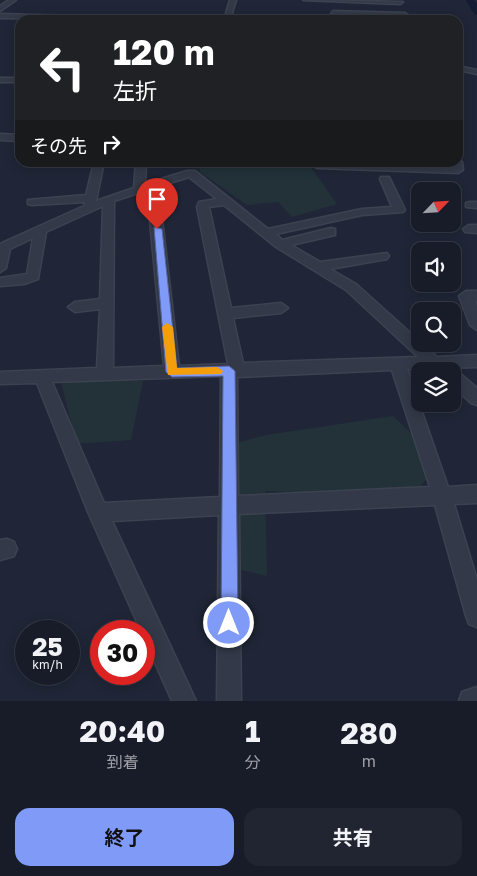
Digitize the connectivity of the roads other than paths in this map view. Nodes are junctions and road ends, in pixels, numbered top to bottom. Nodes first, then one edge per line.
1 (13, 0) edge
2 (233, 0) edge
3 (306, 0) edge
4 (400, 1) edge
5 (0, 10) edge
6 (359, 14) joint
7 (228, 15) edge
8 (336, 15) edge
9 (375, 15) edge
10 (405, 15) edge
11 (0, 16) edge
12 (15, 16) edge
13 (463, 69) edge
14 (477, 72) edge
15 (0, 80) edge
16 (15, 80) edge
17 (0, 137) edge
18 (15, 138) edge
19 (98, 167) edge
20 (142, 167) edge
21 (345, 167) edge
22 (458, 167) edge
23 (191, 168) edge
24 (387, 170) edge
25 (145, 188) junction
26 (51, 200) junction
27 (109, 200) junction
28 (226, 200) junction
29 (32, 202) dead end
30 (90, 203) junction
31 (61, 222) junction
32 (40, 231) junction
33 (331, 232) dead end
34 (266, 233) junction
35 (280, 244) junction
36 (2, 248) edge
37 (383, 256) dead end
38 (316, 267) junction
39 (0, 268) edge
40 (0, 282) edge
41 (477, 296) edge
42 (107, 303) junction
43 (75, 307) dead end
44 (281, 308) dead end
45 (225, 314) junction
46 (477, 325) edge
47 (477, 361) edge
48 (437, 362) edge
49 (461, 363) edge
50 (398, 365) junction
51 (411, 365) edge
52 (233, 371) junction
53 (172, 372) junction
54 (105, 374) junction
55 (42, 376) junction
56 (0, 378) edge
57 (461, 384) edge
58 (477, 398) edge
59 (477, 494) edge
60 (442, 497) junction
61 (230, 506) junction
62 (98, 512) junction
63 (477, 616) edge
64 (477, 700) edge
65 (184, 701) edge
66 (229, 701) edge
67 (471, 701) edge

1 - 5 street
2 - 7 street
3 - 4 street
4 - 10 street
6 - 8 street
6 - 9 street
11 - 12 street
13 - 14 street
15 - 16 street
17 - 18 street
19 - 30 street
20 - 25 street
21 - 24 street
22 - 24 street
23 - 25 street
23 - 28 street
24 - 34 street
25 - 27 street
25 - 53 street
26 - 29 street
26 - 30 street
26 - 31 street
27 - 30 street
27 - 42 street
28 - 34 street
28 - 45 street
30 - 31 street
31 - 32 street
32 - 36 street
32 - 40 street
33 - 35 street
34 - 35 street
35 - 38 street
36 - 39 street
37 - 38 street
38 - 48 street
41 - 46 street
42 - 43 street
42 - 54 street
44 - 45 street
45 - 52 street
47 - 49 street
50 - 51 street
50 - 52 street
50 - 60 street
52 - 53 street
52 - 61 street
53 - 54 street
54 - 55 street
55 - 56 street
55 - 62 street
57 - 58 street
59 - 60 street
60 - 61 street
60 - 63 street
61 - 62 street
61 - 66 street
62 - 65 street
64 - 67 street

